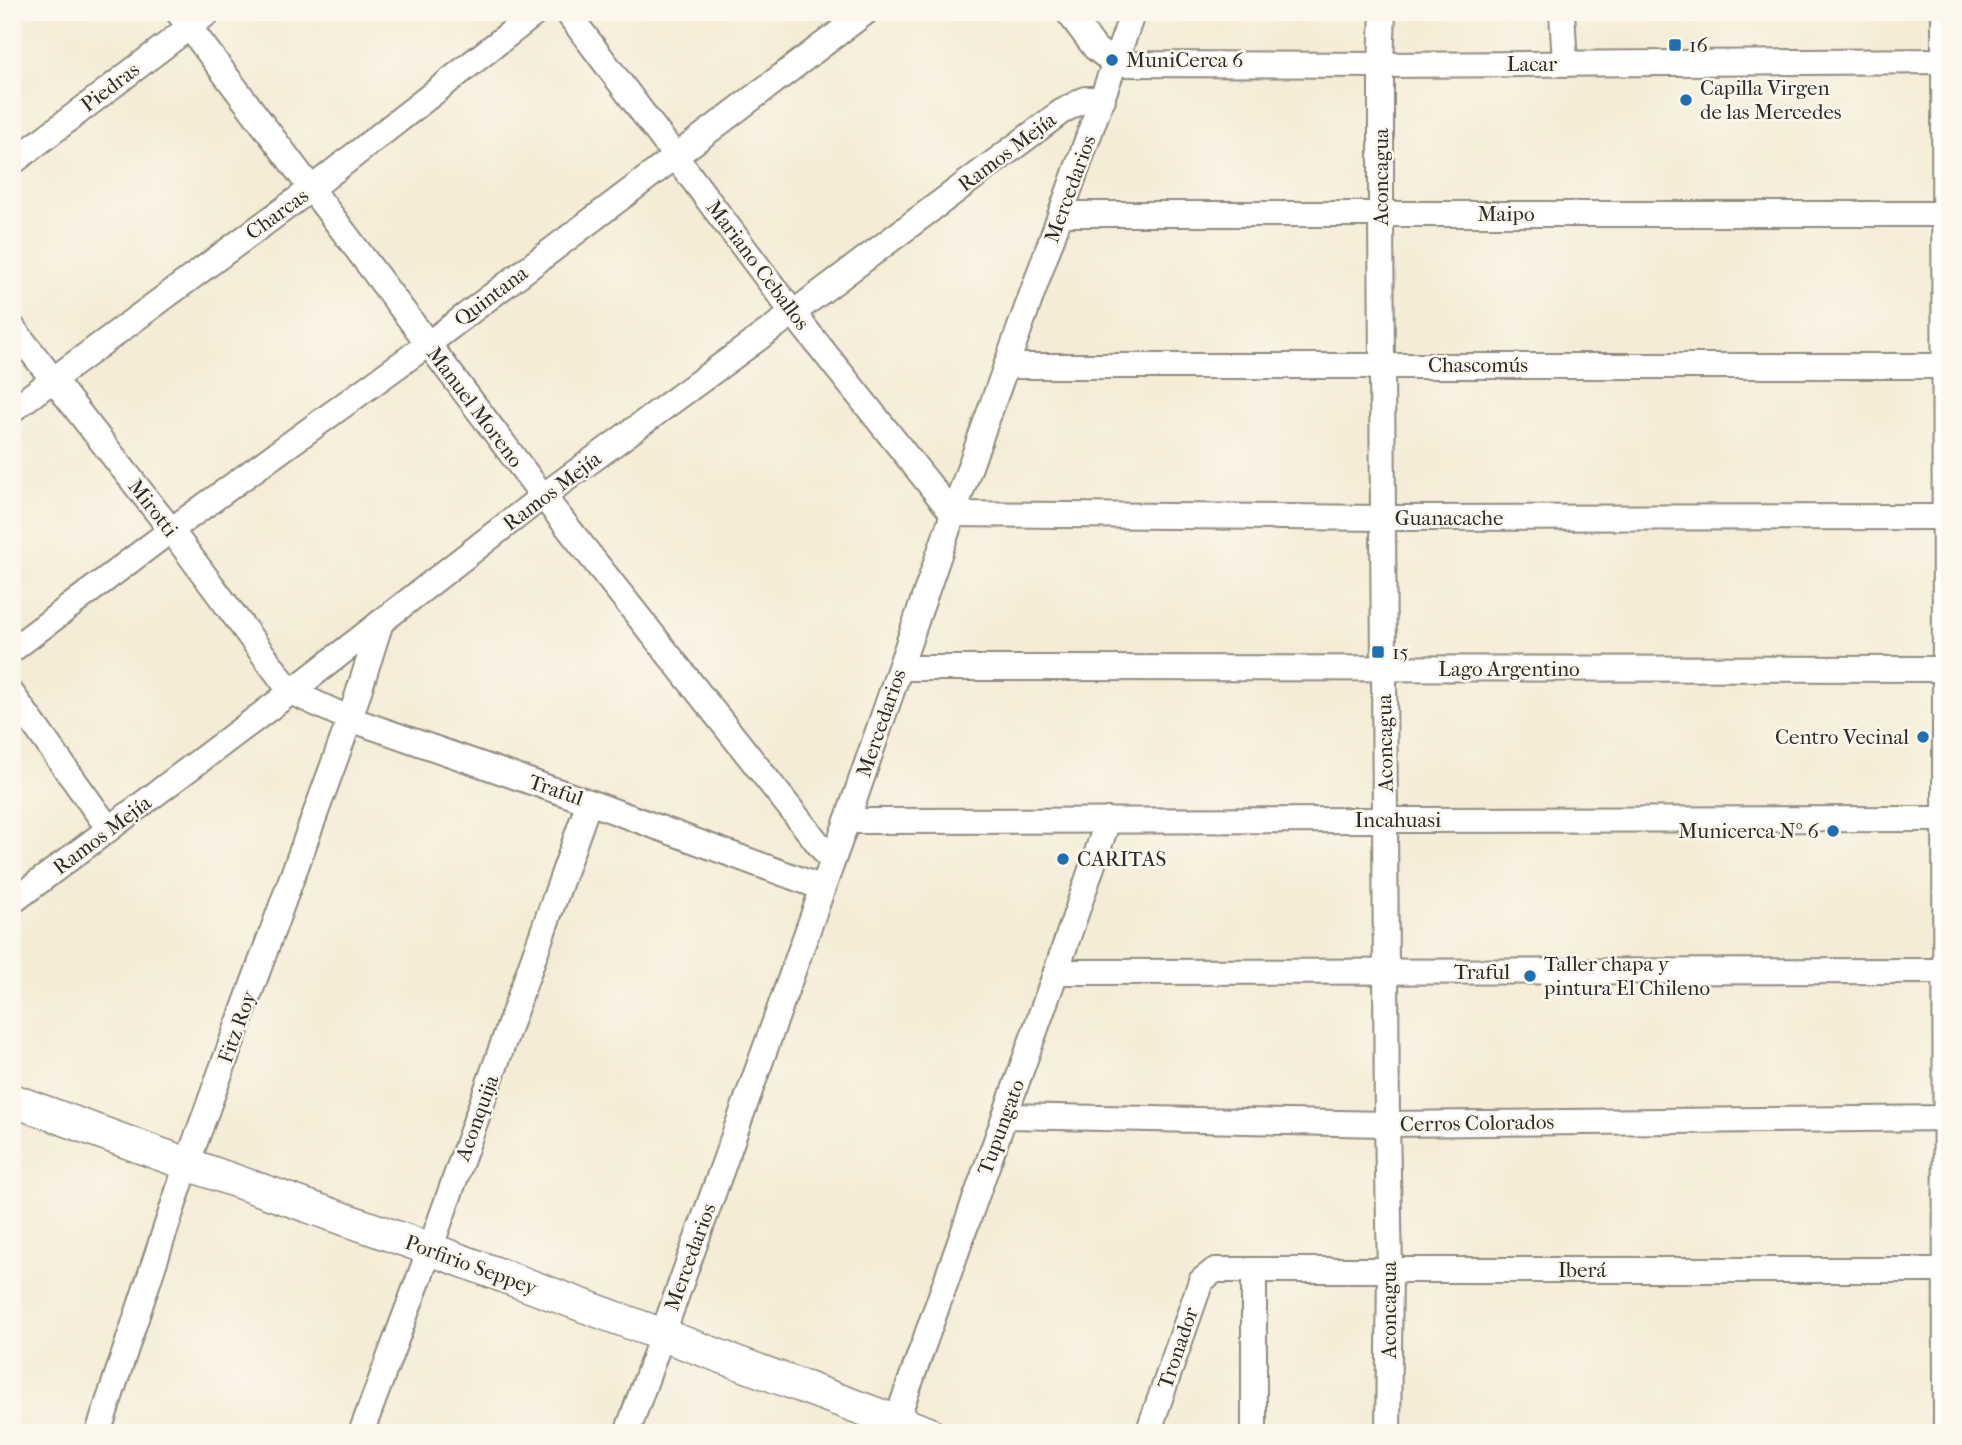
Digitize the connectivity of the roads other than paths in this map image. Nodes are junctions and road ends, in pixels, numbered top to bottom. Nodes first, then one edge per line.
1 (209, 12) edge
2 (537, 12) edge
3 (567, 12) edge
4 (866, 12) edge
5 (1068, 12) edge
6 (1133, 12) edge
7 (1383, 12) edge
8 (1562, 12) edge
9 (1944, 12) edge
10 (183, 20) edge
11 (1947, 61) edge
12 (1115, 64) junction
13 (1565, 64) junction
14 (1381, 65) junction
15 (1103, 99) junction
16 (675, 156) junction
17 (12, 163) edge
18 (311, 189) junction
19 (1062, 214) junction
20 (1381, 214) junction
21 (1947, 214) edge
22 (793, 313) junction
23 (12, 327) edge
24 (428, 344) junction
25 (1382, 365) junction
26 (1006, 366) junction
27 (1948, 366) edge
28 (53, 379) junction
29 (12, 410) edge
30 (543, 496) junction
31 (953, 514) junction
32 (1945, 517) junction
33 (1384, 518) junction
34 (171, 530) junction
35 (381, 622) junction
36 (12, 649) edge
37 (901, 668) junction
38 (1385, 669) junction
39 (1948, 669) edge
40 (291, 692) junction
41 (12, 694) edge
42 (351, 719) junction
43 (589, 802) junction
44 (1947, 819) edge
45 (1108, 820) junction
46 (1386, 820) junction
47 (847, 821) junction
48 (109, 830) junction
49 (832, 861) junction
50 (823, 888) junction
51 (12, 902) edge
52 (1947, 971) edge
53 (1056, 972) junction
54 (1386, 972) junction
55 (12, 1100) edge
56 (1005, 1116) junction
57 (1948, 1118) edge
58 (1387, 1124) junction
59 (187, 1164) junction
60 (430, 1250) junction
61 (1215, 1270) joint
62 (1254, 1270) junction
63 (1390, 1270) junction
64 (1948, 1270) edge
65 (662, 1335) junction
66 (894, 1427) edge
67 (97, 1433) edge
68 (361, 1433) edge
69 (627, 1433) edge
70 (928, 1433) edge
71 (1148, 1433) edge
72 (1254, 1433) edge
73 (1388, 1433) edge
74 (1946, 1433) edge

1 - 10 street, Piedras
2 - 18 street, Charcas
3 - 16 street, Mariano Ceballos
4 - 16 street, Quintana
5 - 12 street
6 - 12 street, Mercedarios
7 - 14 street, Aconcagua
8 - 13 street
9 - 11 street
10 - 17 street, Piedras
10 - 18 street, Manuel Moreno
11 - 13 street, Lacar
11 - 21 street
12 - 14 street, Lacar
12 - 15 street, Mercedarios
13 - 14 street, Lacar
14 - 20 street, Aconcagua
15 - 19 street, Mercedarios
15 - 22 street, Ramos Mejía
16 - 22 street, Mariano Ceballos
16 - 24 street, Quintana
18 - 24 street, Manuel Moreno
18 - 28 street, Charcas
19 - 20 street, Maipo
19 - 26 street, Mercedarios
20 - 21 street, Maipo
20 - 25 street, Aconcagua
21 - 27 street
22 - 30 street, Ramos Mejía
22 - 31 street, Mariano Ceballos
23 - 28 street, Mirotti
24 - 30 street, Manuel Moreno
24 - 34 street, Quintana
25 - 26 street, Chascomús
25 - 27 street, Chascomús
25 - 33 street, Aconcagua
26 - 31 street, Mercedarios
27 - 32 street
28 - 29 street, Charcas
28 - 34 street, Mirotti
30 - 35 street, Ramos Mejía
30 - 49 street, Manuel Moreno
31 - 33 street, Guanacache
31 - 37 street, Mercedarios
32 - 33 street, Guanacache
32 - 39 street
33 - 38 street, Aconcagua
34 - 36 street, Quintana
34 - 40 street, Mirotti
35 - 40 street, Ramos Mejía
35 - 42 street, Fitz Roy
37 - 38 street, Lago Argentino
37 - 47 street, Mercedarios
38 - 39 street, Lago Argentino
38 - 46 street, Aconcagua
39 - 44 street
40 - 42 street, Traful
40 - 48 street, Ramos Mejía
41 - 48 street
42 - 43 street, Traful
42 - 59 street, Fitz Roy
43 - 50 street, Traful
43 - 60 street, Aconquija
44 - 46 street, Incahuasi
44 - 52 street
45 - 46 street, Incahuasi
45 - 47 street, Incahuasi
45 - 53 street, Tupungato
46 - 54 street, Aconcagua
47 - 49 street, Mercedarios
48 - 51 street, Ramos Mejía
49 - 50 street, Mercedarios
50 - 65 street, Mercedarios
52 - 54 street, Traful
52 - 57 street
53 - 54 street, Traful
53 - 56 street, Tupungato
54 - 58 street, Aconcagua
55 - 59 main road, Porfirio Seppey
56 - 58 street, Cerros Colorados
56 - 66 street, Tupungato
57 - 58 street, Cerros Colorados
57 - 64 street
58 - 63 street, Aconcagua
59 - 60 main road, Porfirio Seppey
59 - 67 street, Fitz Roy
60 - 65 main road, Porfirio Seppey
60 - 68 street, Aconquija
61 - 62 street, Iberá
61 - 71 street, Tronador
62 - 63 street, Iberá
62 - 72 street
63 - 64 street, Iberá
63 - 73 street, Aconcagua
64 - 74 street
65 - 66 main road, Porfirio Seppey
65 - 69 street, Mercedarios
66 - 70 main road, Porfirio Seppey

